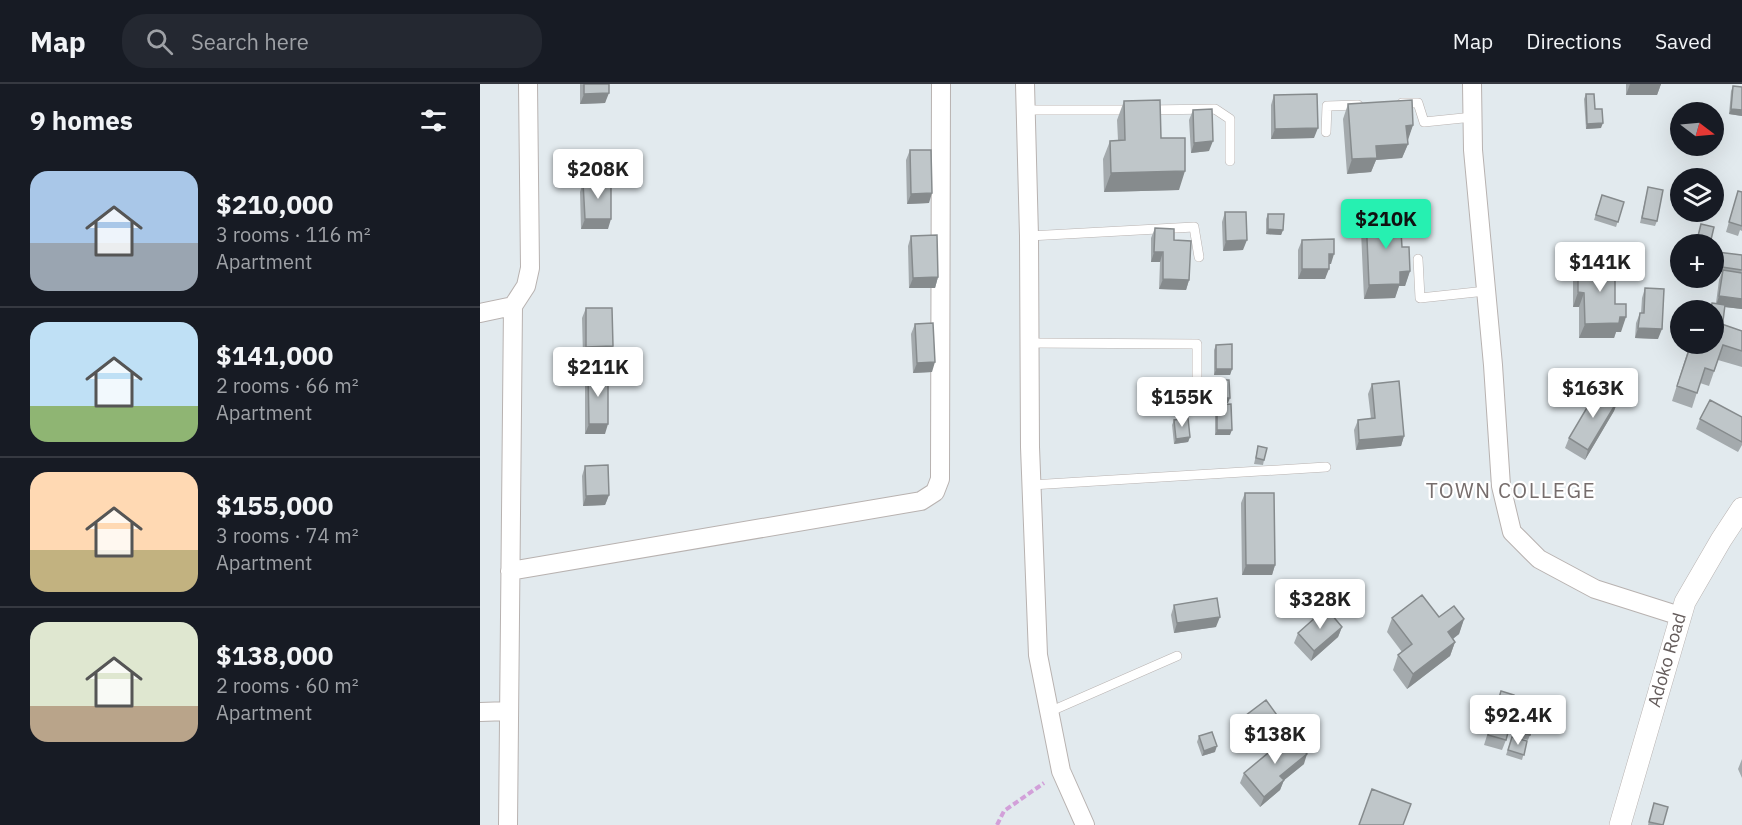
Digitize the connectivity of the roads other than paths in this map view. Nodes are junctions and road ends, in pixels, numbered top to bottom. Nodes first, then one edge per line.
1 (528, 84) edge
2 (941, 84) edge
3 (1025, 84) edge
4 (1473, 84) edge
5 (1373, 104) edge
6 (1396, 104) edge
7 (1026, 110) junction
8 (1473, 117) junction
9 (1326, 132) dead end
10 (1230, 161) dead end
11 (1029, 236) junction
12 (1199, 257) dead end
13 (1418, 259) dead end
14 (1486, 291) junction
15 (513, 306) junction
16 (480, 314) edge
17 (1029, 343) junction
18 (1197, 395) dead end
19 (1326, 467) dead end
20 (1031, 485) junction
21 (1742, 508) edge
22 (510, 571) junction
23 (1680, 616) junction
24 (1177, 656) dead end
25 (509, 711) junction
26 (480, 712) edge
27 (1049, 712) junction
28 (508, 825) edge
29 (1085, 825) edge
30 (1620, 825) edge

1 - 15 street
2 - 22 street
3 - 7 street
4 - 8 street
5 - 9 lane
6 - 8 lane
7 - 10 lane
7 - 11 street
8 - 14 street
11 - 12 lane
11 - 17 street
13 - 14 lane
14 - 23 street
15 - 16 street
15 - 22 street
17 - 18 lane
17 - 20 street
19 - 20 lane
20 - 27 street
21 - 23 street, Adoko Road
22 - 25 street
23 - 30 street, Adoko Road
24 - 27 lane
25 - 26 street
25 - 28 street
27 - 29 street

